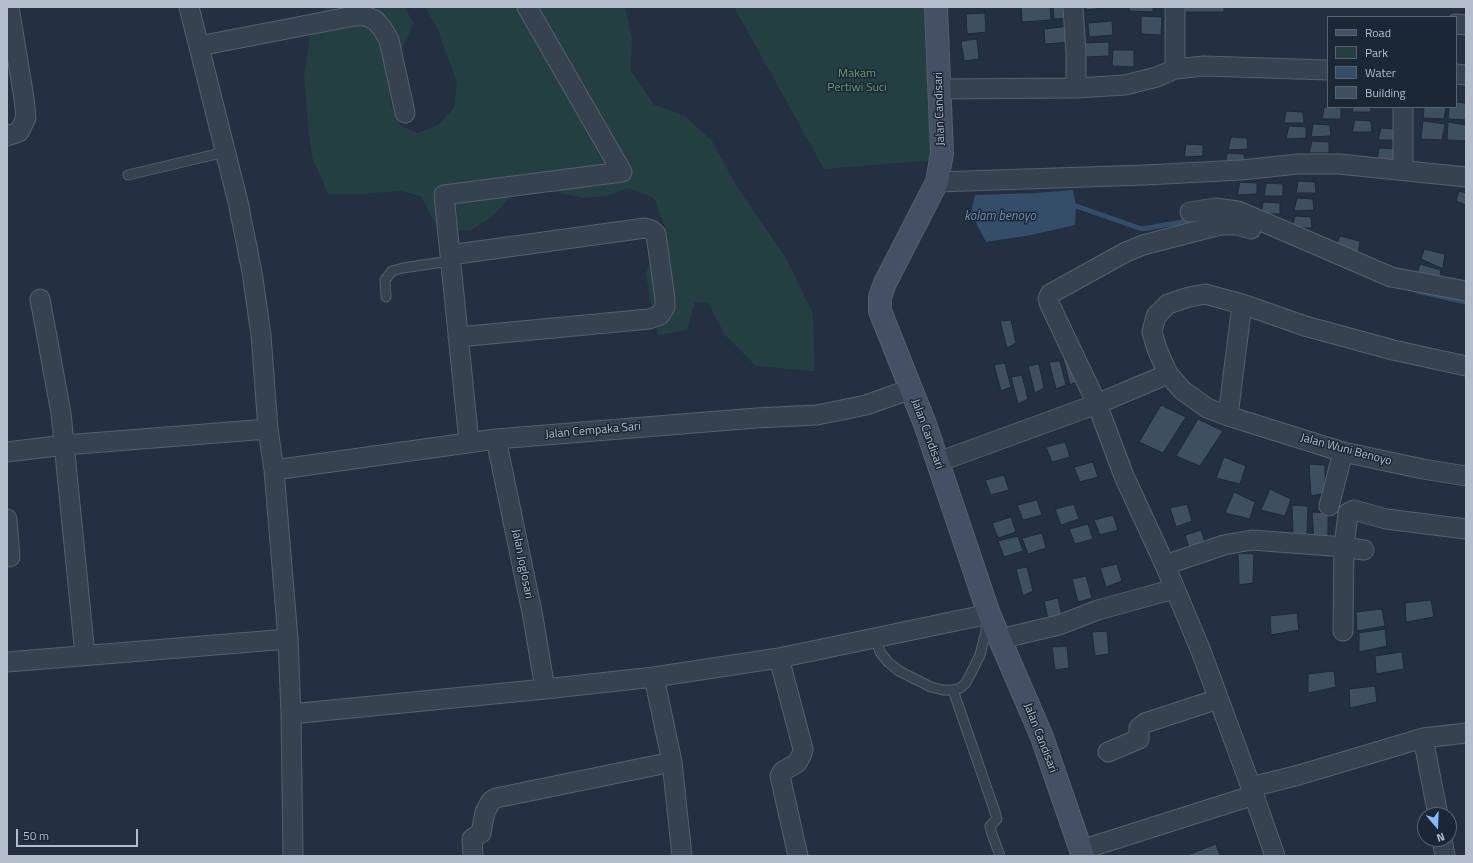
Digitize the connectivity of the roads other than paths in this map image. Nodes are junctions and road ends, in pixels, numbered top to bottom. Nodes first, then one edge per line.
1 (9, 7) edge
2 (189, 7) edge
3 (527, 7) edge
4 (936, 7) edge
5 (1073, 7) edge
6 (1175, 7) edge
7 (199, 46) junction
8 (1175, 69) junction
9 (1327, 70) edge
10 (1076, 88) junction
11 (940, 89) junction
12 (1403, 108) edge
13 (405, 113) dead end
14 (7, 136) edge
15 (225, 152) junction
16 (1403, 170) junction
17 (128, 175) dead end
18 (1466, 177) edge
19 (937, 182) junction
20 (1190, 212) dead end
21 (1220, 217) junction
22 (1251, 229) dead end
23 (450, 258) junction
24 (1466, 291) edge
25 (386, 297) dead end
26 (40, 300) dead end
27 (1242, 304) junction
28 (458, 337) junction
29 (1466, 366) edge
30 (1168, 374) junction
31 (911, 389) junction
32 (1097, 404) junction
33 (1228, 416) junction
34 (268, 429) junction
35 (496, 439) junction
36 (469, 443) junction
37 (65, 445) junction
38 (7, 452) edge
39 (1343, 452) junction
40 (938, 462) junction
41 (274, 470) junction
42 (1466, 476) edge
43 (1329, 506) dead end
44 (7, 519) edge
45 (1466, 529) edge
46 (1344, 547) junction
47 (1364, 550) dead end
48 (10, 557) dead end
49 (1164, 565) junction
50 (1174, 589) junction
51 (988, 615) junction
52 (1342, 631) dead end
53 (875, 638) junction
54 (288, 639) junction
55 (1000, 639) junction
56 (85, 655) junction
57 (779, 658) junction
58 (7, 662) edge
59 (654, 677) junction
60 (545, 690) junction
61 (953, 690) junction
62 (1218, 698) junction
63 (291, 714) junction
64 (1466, 733) edge
65 (1423, 738) junction
66 (1108, 752) dead end
67 (672, 762) junction
68 (1253, 791) junction
69 (1436, 807) edge
70 (1082, 853) edge
71 (293, 856) edge
72 (473, 856) edge
73 (682, 856) edge
74 (798, 856) edge
75 (1000, 856) edge
76 (1275, 856) edge

1 - 14 street
2 - 7 street
3 - 23 street
4 - 11 street, Jalan Candisari
5 - 10 street
6 - 8 street
7 - 13 street
7 - 15 street
8 - 9 street
8 - 10 street
10 - 11 street
11 - 19 street, Jalan Candisari
12 - 16 street
15 - 17 lane
15 - 34 street
16 - 18 street
16 - 19 street
19 - 31 street, Jalan Candisari
20 - 21 street
21 - 22 street
21 - 24 street
21 - 32 street
23 - 25 lane
23 - 28 street
23 - 28 street
26 - 37 street
27 - 29 street, Jalan Wuni Benoyo
27 - 30 street, Jalan Wuni Benoyo
27 - 33 street
28 - 36 street
30 - 32 street
30 - 33 street, Jalan Wuni Benoyo
31 - 35 street, Jalan Cempaka Sari
31 - 40 street, Jalan Candisari
32 - 40 street
32 - 49 street
33 - 39 street, Jalan Wuni Benoyo
34 - 37 street
34 - 41 street
35 - 36 street, Jalan Cempaka Sari
35 - 60 street, Jalan Joglosari
36 - 41 street, Jalan Cempaka Sari
37 - 38 street
37 - 56 street
39 - 42 street, Jalan Wuni Benoyo
39 - 43 street
40 - 51 street, Jalan Candisari
41 - 54 street
44 - 48 street
45 - 46 street
46 - 47 street
46 - 49 street
46 - 52 street
49 - 50 street
50 - 55 street
50 - 62 street
51 - 53 street
51 - 55 street, Jalan Candisari
51 - 61 lane
53 - 57 street
53 - 61 lane
54 - 56 street
54 - 63 street
55 - 70 street, Jalan Candisari
56 - 58 street
57 - 59 street
57 - 74 street
59 - 60 street
59 - 67 street
60 - 63 street
61 - 75 lane
62 - 66 street
62 - 68 street
63 - 71 street
64 - 65 street
65 - 68 street
65 - 69 street
67 - 72 street
67 - 73 street
68 - 70 street
68 - 76 street

